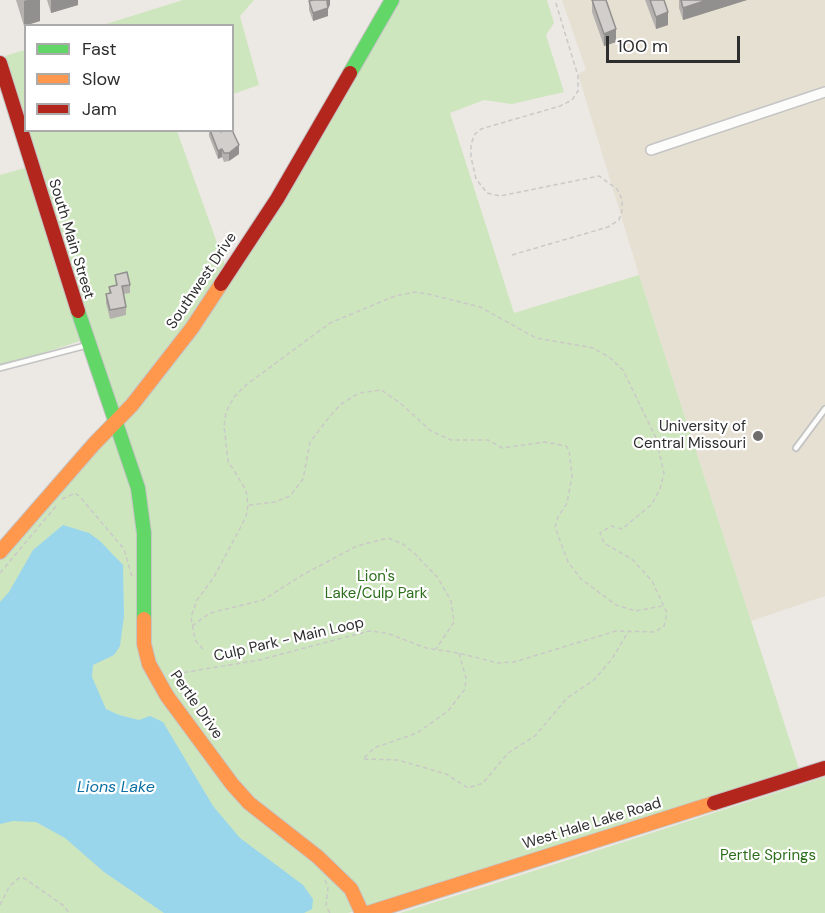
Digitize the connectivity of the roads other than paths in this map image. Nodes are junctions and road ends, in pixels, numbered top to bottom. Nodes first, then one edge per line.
1 (392, 0) edge
2 (0, 63) edge
3 (825, 92) edge
4 (651, 150) dead end
5 (88, 345) junction
6 (0, 369) edge
7 (825, 409) edge
8 (114, 424) junction
9 (796, 448) dead end
10 (0, 552) edge
11 (825, 768) edge
12 (362, 913) edge
13 (368, 913) edge

1 - 8 street, Southwest Drive
2 - 5 street, South Main Street
3 - 4 street
5 - 6 lane
5 - 8 street, South Main Street
7 - 9 lane
8 - 10 street, Southwest Drive
8 - 12 street, Pertle Drive
11 - 13 street, West Hale Lake Road

